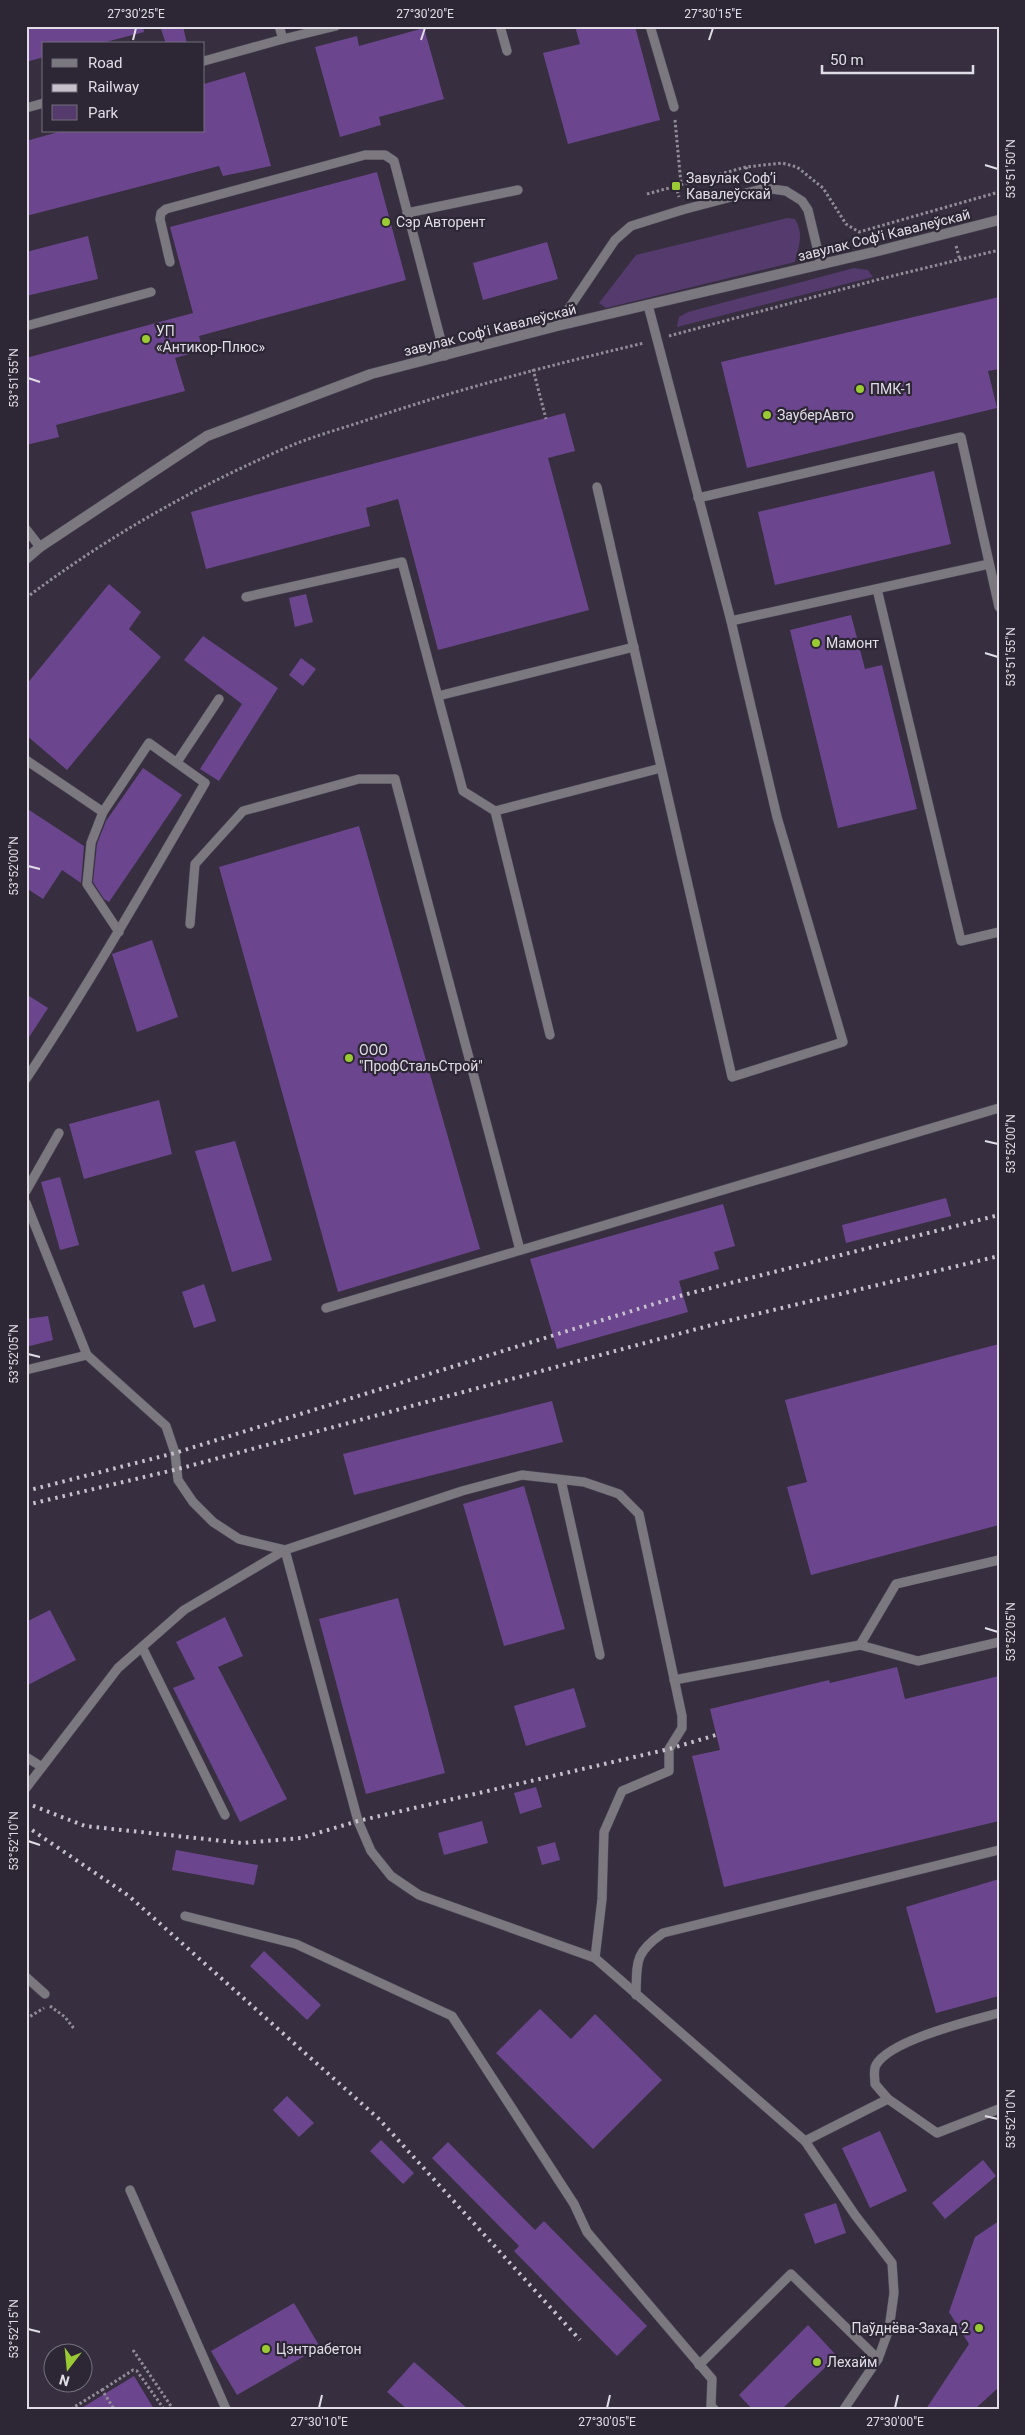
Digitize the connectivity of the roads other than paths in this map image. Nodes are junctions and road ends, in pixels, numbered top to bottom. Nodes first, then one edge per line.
1 (279, 26) edge
2 (336, 26) edge
3 (500, 26) edge
4 (650, 26) edge
5 (283, 40) junction
6 (507, 51) dead end
7 (205, 61) edge
8 (42, 104) edge
9 (674, 107) road end
10 (26, 108) edge
11 (518, 190) dead end
12 (407, 213) junction
13 (999, 220) edge
14 (170, 262) dead end
15 (821, 264) junction
16 (151, 292) dead end
17 (648, 305) junction
18 (26, 326) edge
19 (557, 326) junction
20 (445, 356) junction
21 (597, 488) dead end
22 (698, 498) junction
23 (26, 529) edge
24 (40, 547) junction
25 (26, 559) edge
26 (989, 564) junction
27 (877, 589) junction
28 (246, 597) dead end
29 (999, 607) edge
30 (731, 621) junction
31 (634, 647) junction
32 (438, 696) junction
33 (219, 699) dead end
34 (26, 760) edge
35 (176, 762) junction
36 (662, 768) junction
37 (495, 810) junction
38 (103, 812) junction
39 (190, 924) dead end
40 (120, 932) junction
41 (999, 932) edge
42 (550, 1034) dead end
43 (26, 1079) edge
44 (999, 1108) edge
45 (59, 1133) dead end
46 (26, 1191) edge
47 (26, 1203) edge
48 (520, 1250) junction
49 (326, 1308) dead end
50 (87, 1355) junction
51 (26, 1370) edge
52 (561, 1480) junction
53 (286, 1550) junction
54 (999, 1560) edge
55 (999, 1642) edge
56 (860, 1645) junction
57 (142, 1647) junction
58 (600, 1655) dead end
59 (674, 1680) junction
60 (26, 1757) edge
61 (42, 1767) junction
62 (26, 1788) edge
63 (225, 1815) dead end
64 (999, 1850) edge
65 (185, 1916) dead end
66 (595, 1958) junction
67 (26, 1977) edge
68 (45, 1994) dead end
69 (636, 1995) junction
70 (999, 2013) edge
71 (888, 2099) junction
72 (999, 2110) edge
73 (805, 2141) junction
74 (130, 2190) dead end
75 (878, 2360) junction
76 (699, 2365) junction
77 (226, 2409) edge
78 (714, 2409) edge
79 (844, 2409) edge

1 - 5 lane
2 - 5 lane
3 - 6 lane
4 - 9 lane
5 - 7 lane
8 - 10 lane
11 - 12 lane
12 - 14 lane
12 - 20 lane
13 - 15 street, завулак Софʼі Кавалеўскай
15 - 17 street, завулак Софʼі Кавалеўскай
15 - 19 lane
16 - 18 lane
17 - 19 street, завулак Софʼі Кавалеўскай
17 - 22 lane
19 - 20 street, завулак Софʼі Кавалеўскай
20 - 24 street, завулак Софʼі Кавалеўскай
21 - 31 lane
22 - 26 lane
22 - 30 lane
23 - 24 lane
24 - 25 street, завулак Софʼі Кавалеўскай
26 - 27 lane
26 - 29 lane
27 - 30 lane
27 - 41 lane
28 - 32 lane
30 - 36 lane
31 - 32 lane
31 - 36 lane
32 - 37 lane
33 - 35 lane
34 - 38 lane
35 - 38 lane
35 - 40 lane
36 - 37 lane
37 - 42 lane
38 - 40 lane
39 - 48 lane
40 - 43 lane
44 - 48 lane
45 - 46 lane
47 - 50 lane
48 - 49 lane
50 - 51 lane
50 - 53 lane
52 - 53 lane
52 - 58 lane
52 - 59 lane
53 - 57 lane
53 - 66 lane
54 - 56 lane
55 - 56 lane
56 - 59 lane
57 - 61 lane
57 - 63 lane
59 - 66 lane
60 - 61 lane
61 - 62 lane
64 - 69 lane
65 - 76 lane
66 - 69 lane
67 - 68 lane
69 - 73 lane
70 - 71 lane
71 - 72 lane
71 - 73 lane
73 - 75 lane
74 - 77 lane
75 - 76 lane
75 - 79 lane
76 - 78 lane

